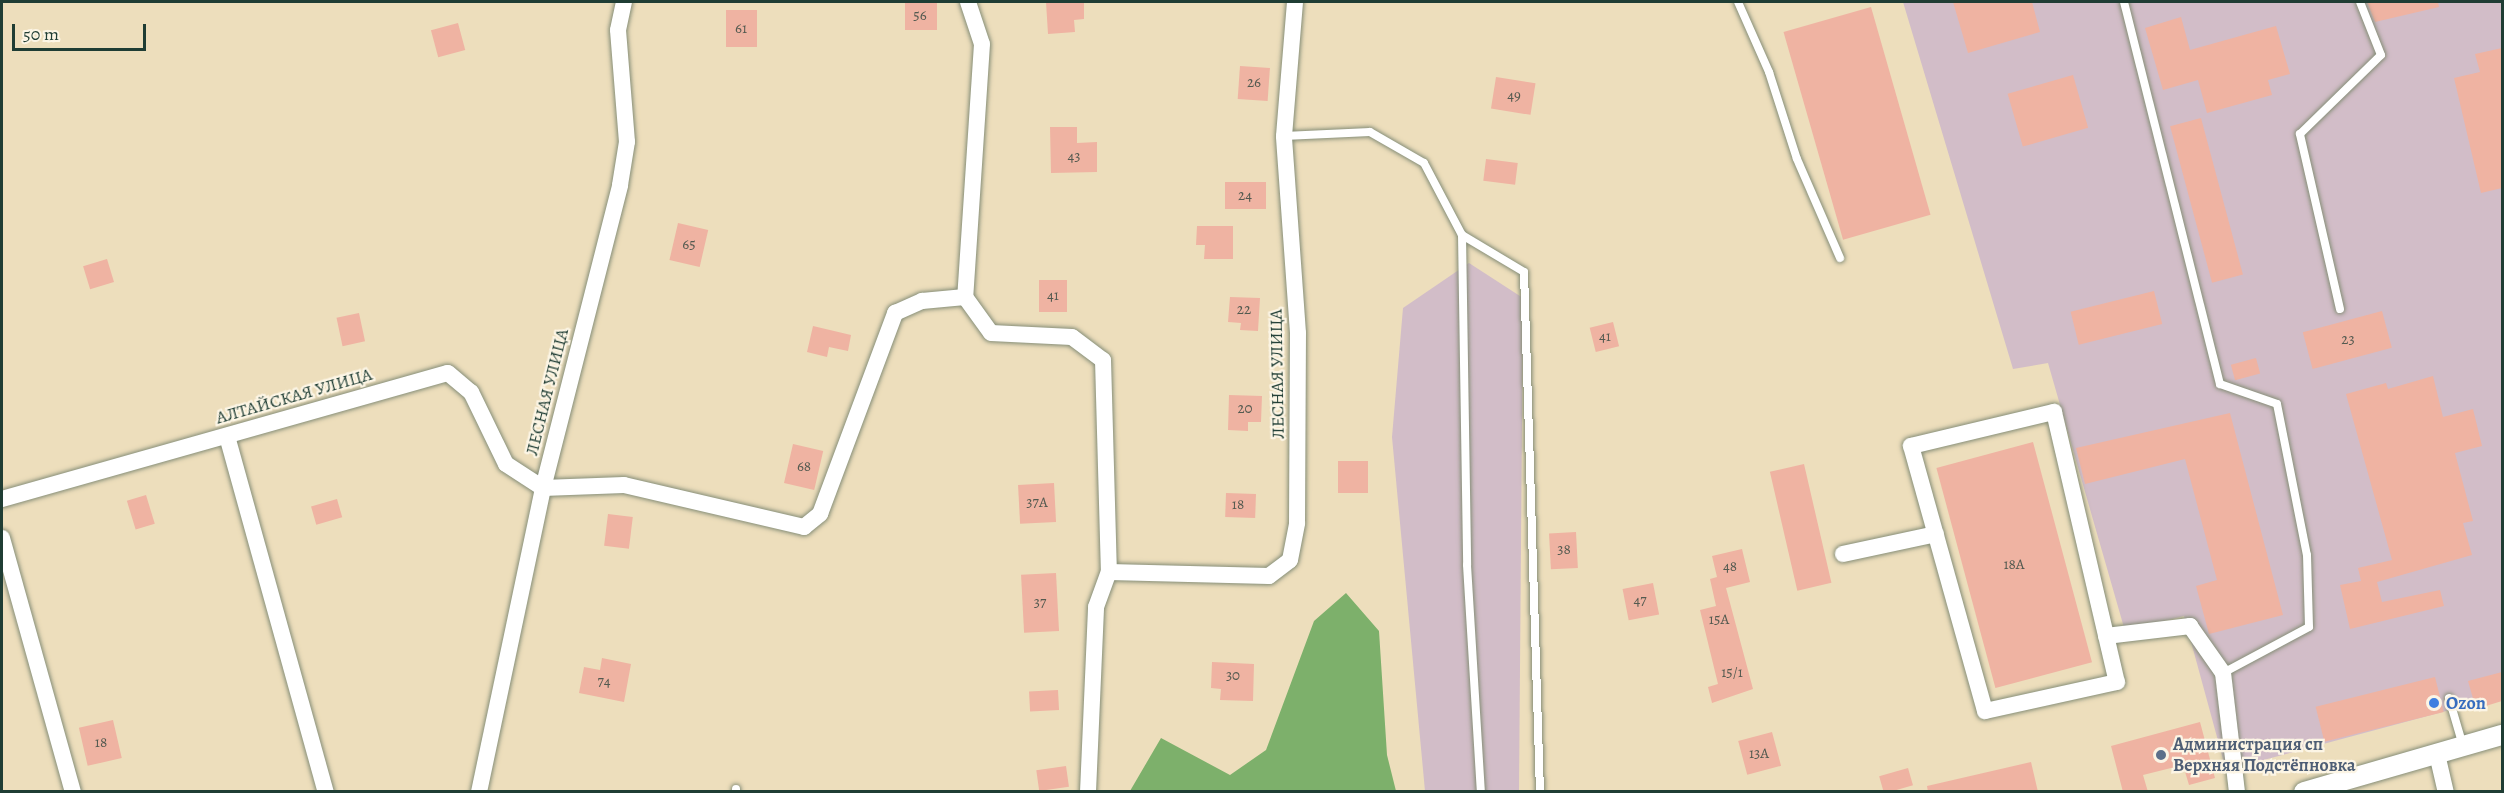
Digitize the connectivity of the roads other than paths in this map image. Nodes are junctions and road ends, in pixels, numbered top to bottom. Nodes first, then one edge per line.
1 (624, 2) edge
2 (968, 2) edge
3 (1295, 2) edge
4 (1738, 2) edge
5 (2125, 2) edge
6 (2360, 2) edge
7 (1284, 136) junction
8 (1462, 235) junction
9 (1840, 258) dead end
10 (965, 297) junction
11 (2340, 309) dead end
12 (226, 436) junction
13 (543, 488) junction
14 (2, 500) edge
15 (1936, 534) junction
16 (2, 538) edge
17 (1844, 554) dead end
18 (1110, 572) junction
19 (2106, 636) junction
20 (2223, 673) junction
21 (2449, 698) dead end
22 (2502, 735) edge
23 (2463, 746) junction
24 (2437, 754) junction
25 (72, 792) edge
26 (326, 792) edge
27 (479, 792) edge
28 (1088, 792) edge
29 (1480, 792) edge
30 (1540, 792) edge
31 (2236, 792) edge
32 (2304, 792) edge
33 (2446, 792) edge

1 - 13 street, ЛЕСНАЯ УЛИЦА
2 - 10 street
3 - 7 street, ЛЕСНАЯ УЛИЦА
4 - 9 lane
5 - 20 lane
6 - 11 lane
7 - 8 lane
7 - 18 street, ЛЕСНАЯ УЛИЦА
8 - 29 lane
8 - 30 lane
10 - 13 street
10 - 18 street
12 - 13 street, АЛТАЙСКАЯ УЛИЦА
12 - 14 street, АЛТАЙСКАЯ УЛИЦА
12 - 26 street
13 - 27 street, ЛЕСНАЯ УЛИЦА
15 - 17 street
15 - 19 street
15 - 19 street
16 - 25 street
18 - 28 street
19 - 20 street
20 - 31 street
21 - 23 lane
22 - 23 street
23 - 24 street
24 - 32 street
24 - 33 street

